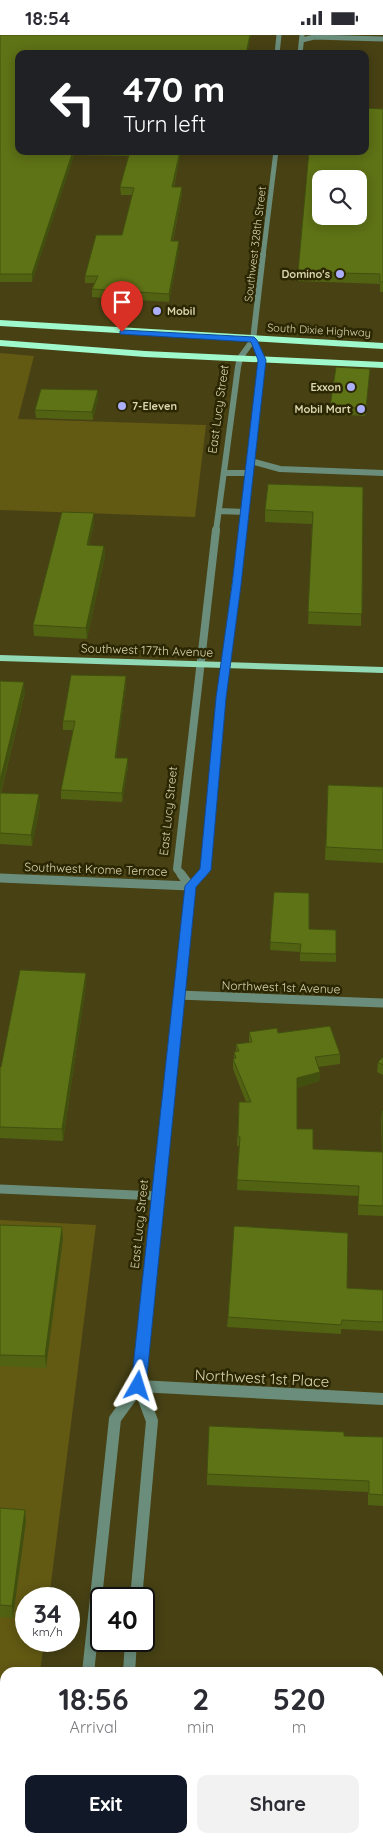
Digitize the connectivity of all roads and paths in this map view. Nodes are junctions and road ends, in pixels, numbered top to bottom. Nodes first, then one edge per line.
1 (280, 35) edge
2 (302, 38) edge
3 (383, 39) edge
4 (364, 41) junction
5 (383, 44) edge
6 (278, 50) edge
7 (276, 155) edge
8 (0, 323) edge
9 (254, 340) junction
10 (0, 343) edge
11 (383, 346) edge
12 (240, 359) junction
13 (262, 360) junction
14 (383, 365) edge
15 (251, 461) junction
16 (224, 473) junction
17 (249, 473) junction
18 (383, 473) edge
19 (219, 511) junction
20 (244, 512) junction
21 (0, 658) edge
22 (201, 665) junction
23 (226, 665) junction
24 (383, 670) edge
25 (0, 878) edge
26 (190, 886) junction
27 (178, 995) junction
28 (383, 1003) edge
29 (0, 1189) edge
30 (157, 1196) junction
31 (138, 1386) junction
32 (383, 1399) edge
33 (137, 1587) edge
34 (131, 1652) edge
35 (89, 1667) edge
36 (129, 1667) edge

1 - 6 street
2 - 4 street
3 - 4 street
4 - 5 street
7 - 9 street, Southwest 328th Street
8 - 9 highway, South Dixie Highway
9 - 11 highway, South Dixie Highway
9 - 12 street, East Lucy Street
9 - 13 street
10 - 12 highway
12 - 13 highway
12 - 16 street, East Lucy Street
13 - 14 highway
13 - 15 street
15 - 17 street
15 - 18 street
16 - 17 street
16 - 19 street, East Lucy Street
17 - 20 street
19 - 20 street
19 - 22 street, East Lucy Street
20 - 23 street
21 - 22 main road, Southwest 177th Avenue
22 - 23 main road, Southwest 177th Avenue
22 - 26 street, East Lucy Street
23 - 24 main road, Southwest 177th Avenue
23 - 26 street
25 - 26 street, Southwest Krome Terrace
26 - 27 street, East Lucy Street
27 - 28 street, Northwest 1st Avenue
27 - 30 street, East Lucy Street
29 - 30 street
30 - 31 street, East Lucy Street
31 - 32 street, Northwest 1st Place
31 - 33 street, East Lucy Street
31 - 35 street, East Lucy Street
34 - 36 street

